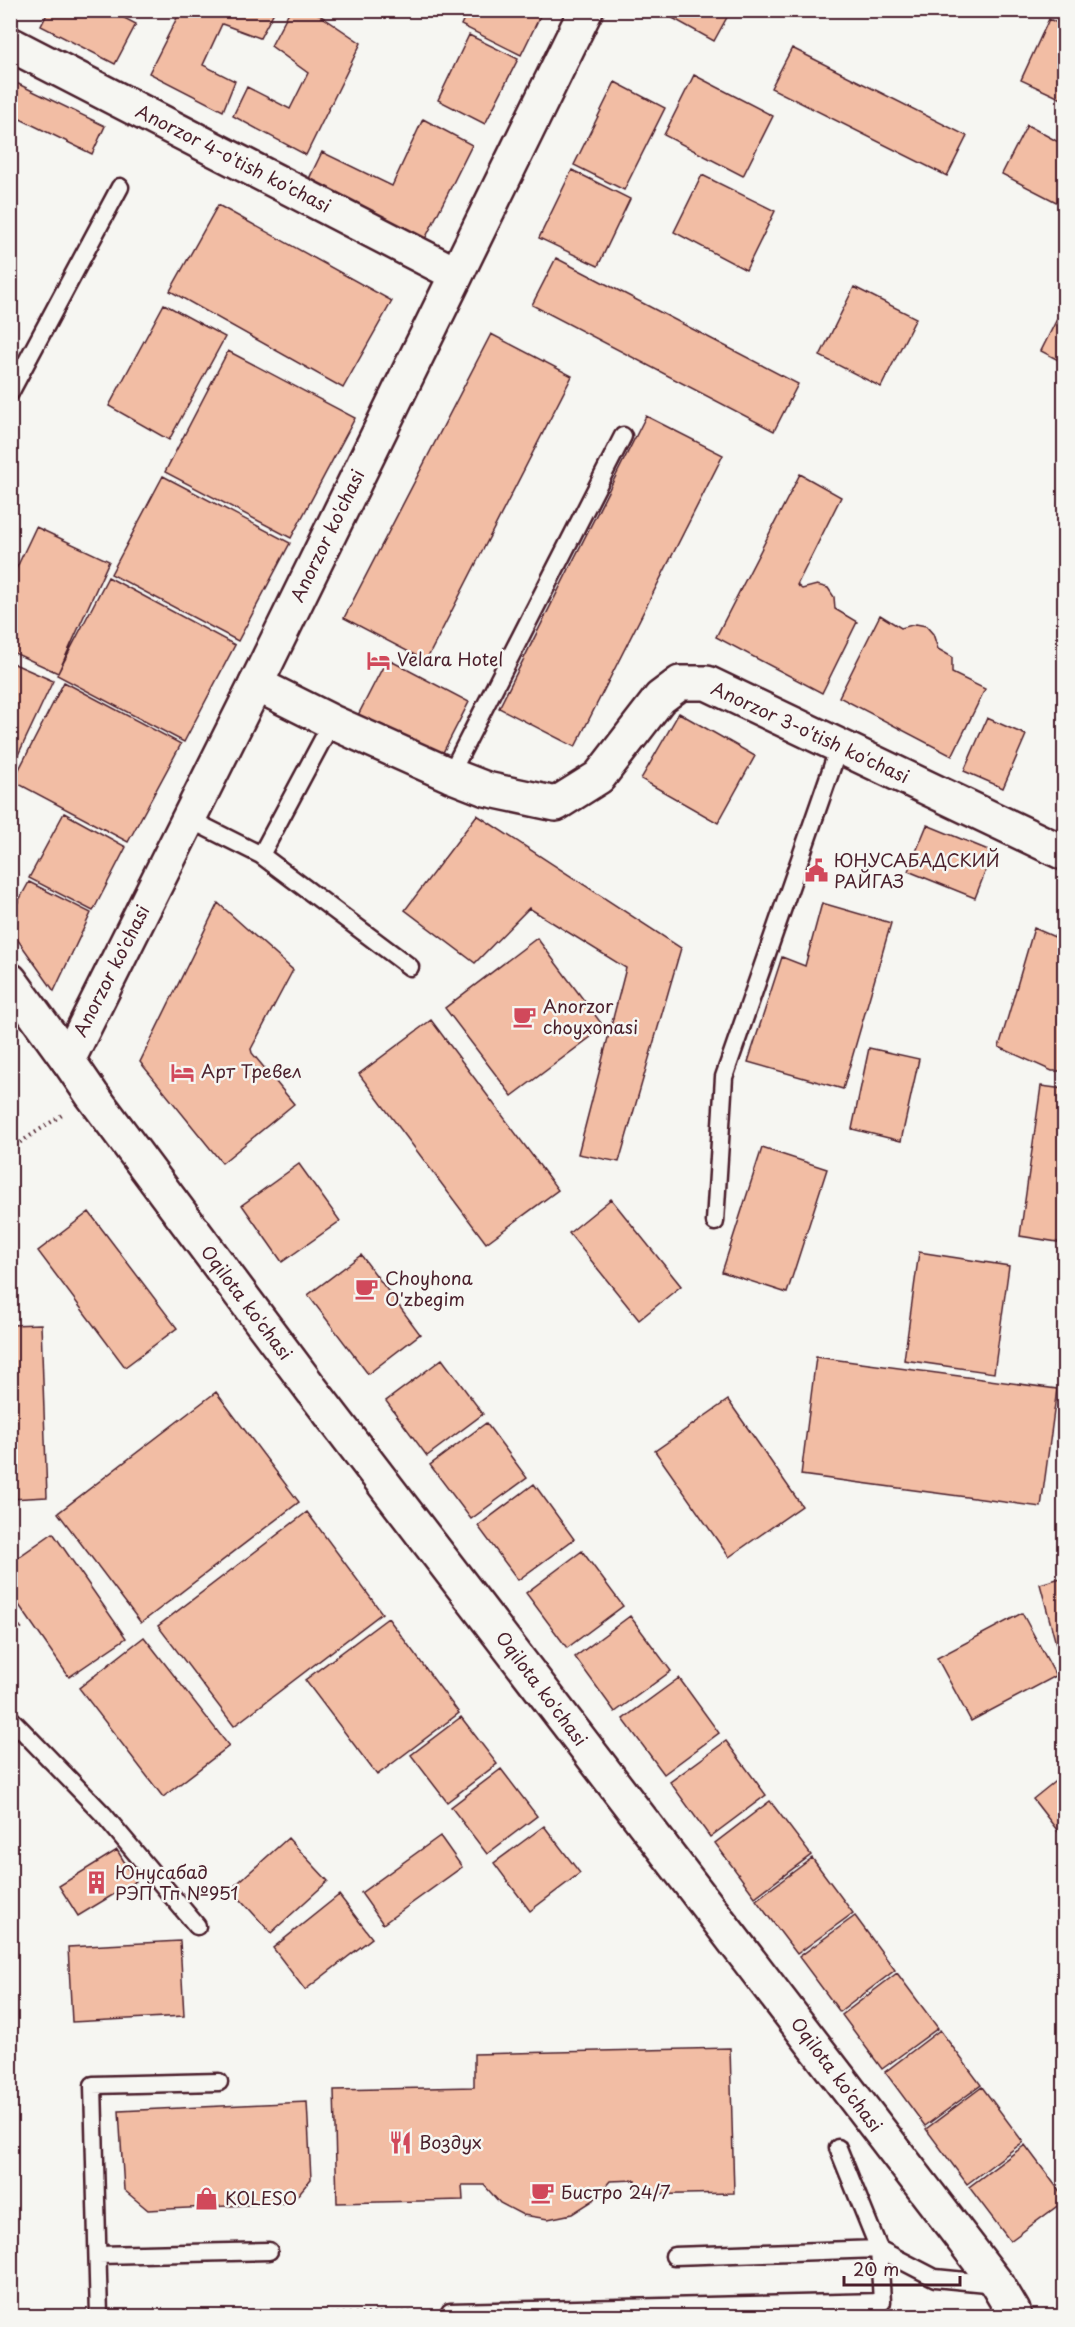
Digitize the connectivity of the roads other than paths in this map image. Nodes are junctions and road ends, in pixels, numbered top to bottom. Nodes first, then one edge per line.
1 (586, 10) edge
2 (10, 44) edge
3 (120, 187) dead end
4 (456, 274) junction
5 (10, 393) edge
6 (623, 436) dead end
7 (256, 684) junction
8 (332, 722) junction
9 (839, 747) junction
10 (450, 775) junction
11 (189, 819) junction
12 (1065, 853) edge
13 (261, 855) junction
14 (410, 967) dead end
15 (10, 980) edge
16 (68, 1060) junction
17 (716, 1222) dead end
18 (10, 1718) edge
19 (197, 1926) dead end
20 (219, 2082) dead end
21 (838, 2148) dead end
22 (879, 2249) junction
23 (268, 2251) dead end
24 (98, 2255) junction
25 (674, 2256) dead end
26 (997, 2284) junction
27 (450, 2312) road end
28 (99, 2316) edge
29 (1014, 2316) edge

1 - 4 street, Anorzor ko'chasi
2 - 4 street, Anorzor 4-o'tish ko'chasi
3 - 5 lane
4 - 7 street, Anorzor ko'chasi
6 - 10 lane
7 - 8 street, Anorzor 3-o'tish ko'chasi
7 - 11 street, Anorzor ko'chasi
8 - 10 street, Anorzor 3-o'tish ko'chasi
8 - 13 lane
9 - 10 street, Anorzor 3-o'tish ko'chasi
9 - 12 street, Anorzor 3-o'tish ko'chasi
9 - 17 lane
11 - 13 lane
11 - 16 street, Anorzor ko'chasi
13 - 14 lane
15 - 16 street, Oqilota ko'chasi
16 - 26 street, Oqilota ko'chasi
18 - 19 lane
20 - 24 lane
21 - 22 lane
22 - 25 lane
22 - 26 lane
22 - 27 lane
23 - 24 lane
24 - 28 lane
26 - 29 street, Oqilota ko'chasi

